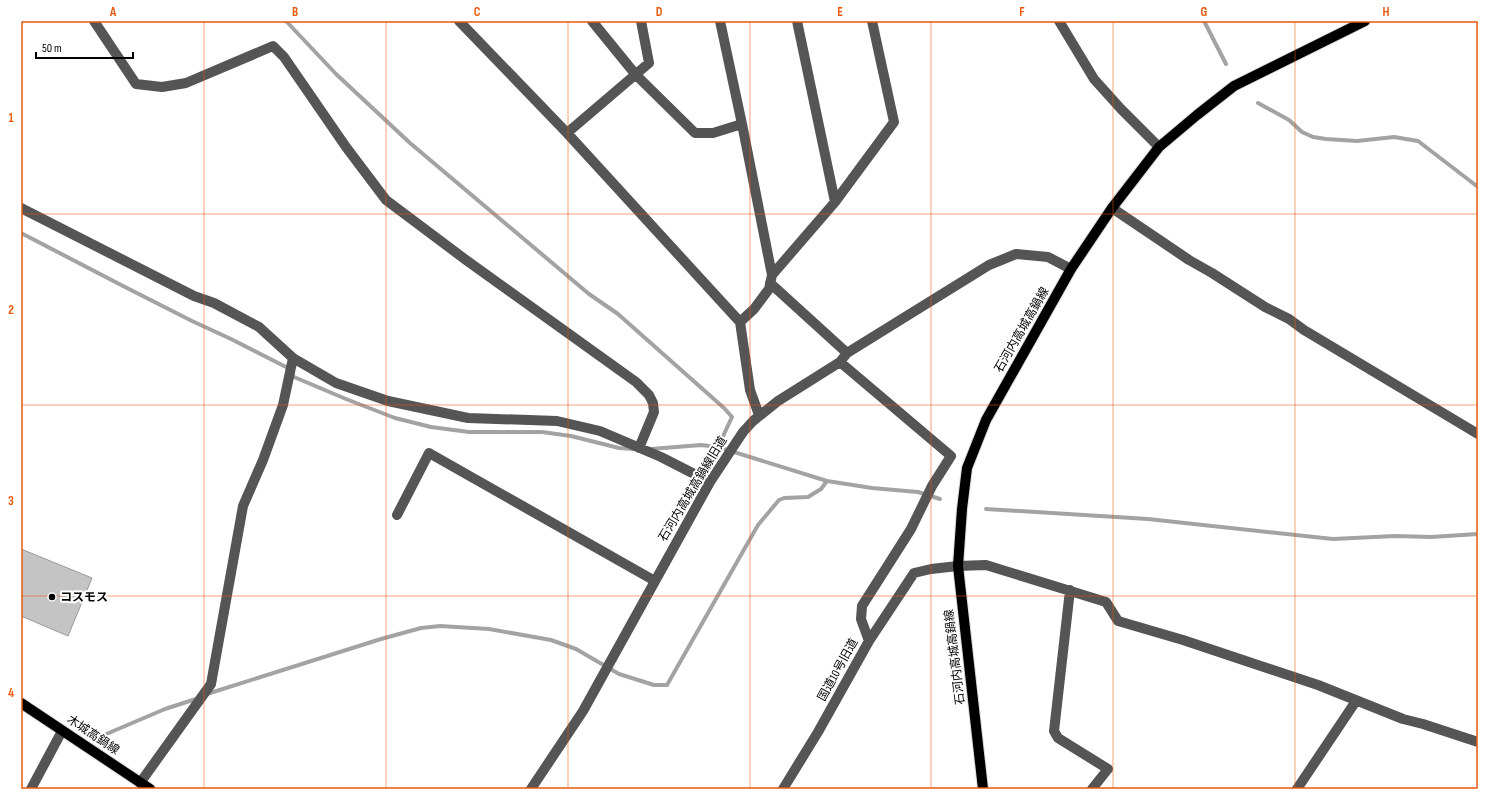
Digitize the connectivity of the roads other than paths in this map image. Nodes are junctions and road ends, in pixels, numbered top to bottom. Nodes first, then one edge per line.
1 (94, 21) edge
2 (459, 21) edge
3 (592, 21) edge
4 (641, 21) edge
5 (720, 21) edge
6 (797, 21) edge
7 (872, 21) edge
8 (1059, 21) edge
9 (1366, 21) edge
10 (636, 75) junction
11 (742, 124) junction
12 (567, 133) junction
13 (1159, 147) junction
14 (835, 202) junction
15 (21, 208) edge
16 (1112, 208) junction
17 (1071, 269) junction
18 (771, 279) junction
19 (740, 322) junction
20 (847, 353) junction
21 (293, 358) junction
22 (840, 362) junction
23 (759, 416) junction
24 (1478, 434) edge
25 (639, 448) junction
26 (710, 482) junction
27 (397, 516) dead end
28 (958, 566) junction
29 (654, 581) junction
30 (1070, 590) junction
31 (869, 641) junction
32 (1356, 701) junction
33 (21, 703) edge
34 (62, 731) junction
35 (1478, 742) edge
36 (140, 783) junction
37 (31, 789) edge
38 (150, 789) edge
39 (531, 789) edge
40 (783, 789) edge
41 (983, 789) edge
42 (1092, 789) edge
43 (1297, 789) edge

1 - 25 street
2 - 12 street
3 - 10 street
4 - 10 street
5 - 11 street
6 - 14 street
7 - 14 street
8 - 13 street
9 - 13 main road, 石河内高城高鍋線
10 - 11 street
10 - 12 street
11 - 18 street
12 - 19 street
13 - 16 main road, 石河内高城高鍋線
14 - 18 street
15 - 21 street
16 - 17 main road, 石河内高城高鍋線
16 - 24 street
17 - 20 street, 石河内高城高鍋線旧道
17 - 28 main road, 石河内高城高鍋線
18 - 19 street
18 - 20 street
19 - 23 street
20 - 22 street, 石河内高城高鍋線旧道
21 - 25 street
21 - 36 street
22 - 23 street, 石河内高城高鍋線旧道
22 - 31 street, 国道10号旧道
23 - 26 street, 石河内高城高鍋線旧道
25 - 26 street
26 - 29 street, 石河内高城高鍋線旧道
27 - 29 street
28 - 30 street
28 - 31 street
28 - 41 main road, 石河内高城高鍋線
29 - 39 street, 石河内高城高鍋線旧道
30 - 32 street
30 - 42 street
31 - 40 street, 国道10号旧道
32 - 35 street
32 - 43 street
33 - 34 main road, 木城高鍋線
34 - 36 main road, 木城高鍋線
34 - 37 street
36 - 38 main road, 木城高鍋線

